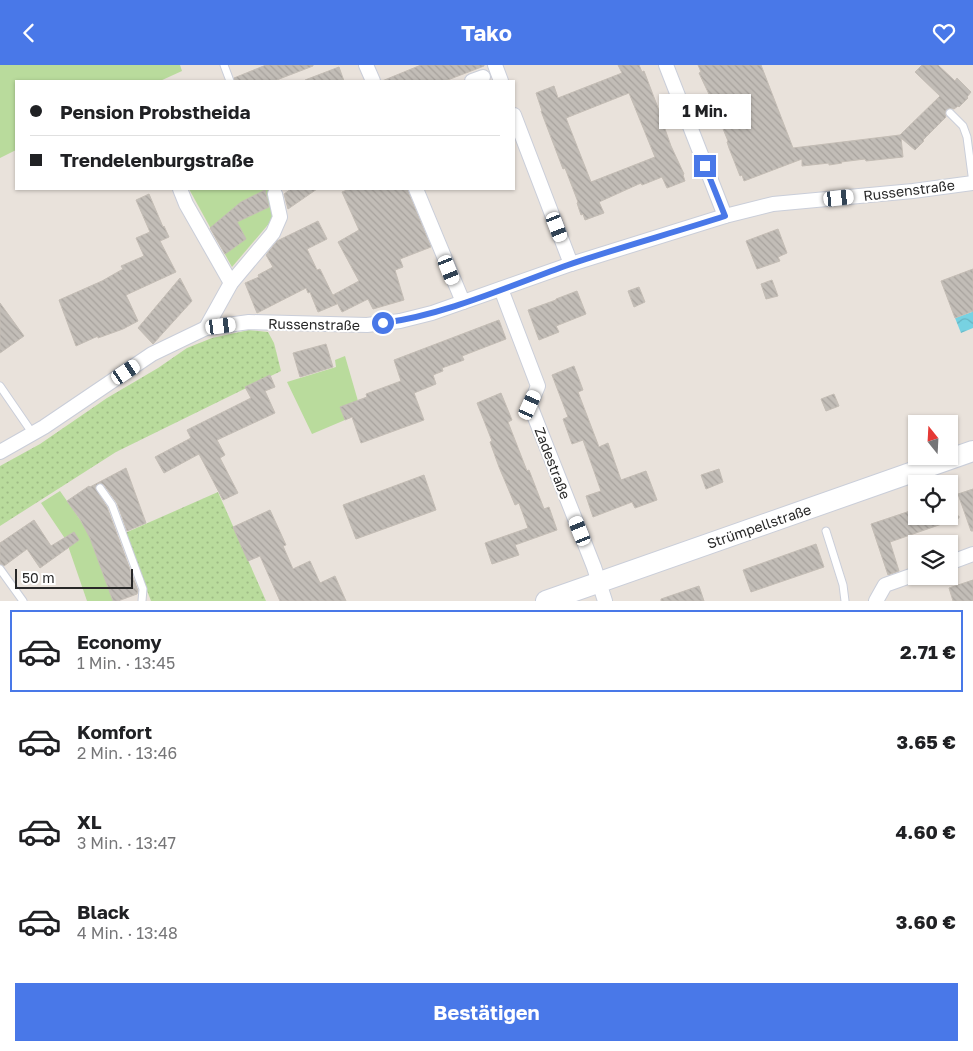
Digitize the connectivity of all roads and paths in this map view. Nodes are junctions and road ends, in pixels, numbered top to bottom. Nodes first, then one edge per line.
1 (224, 65) edge
2 (366, 65) edge
3 (494, 65) edge
4 (666, 65) edge
5 (230, 80) edge
6 (373, 80) edge
7 (501, 80) edge
8 (950, 113) dead end
9 (515, 118) edge
10 (973, 183) edge
11 (180, 190) edge
12 (416, 190) edge
13 (274, 191) edge
14 (725, 216) junction
15 (571, 264) junction
16 (231, 283) junction
17 (501, 289) junction
18 (463, 302) junction
19 (206, 328) junction
20 (0, 386) edge
21 (33, 433) junction
22 (973, 451) edge
23 (0, 452) edge
24 (100, 488) dead end
25 (826, 531) dead end
26 (973, 554) edge
27 (958, 560) edge
28 (0, 569) edge
29 (908, 577) edge
30 (602, 592) edge
31 (23, 601) edge
32 (142, 601) edge
33 (546, 601) edge
34 (845, 601) edge
35 (876, 601) edge

1 - 5 lane
2 - 6 street
3 - 7 street
4 - 14 street
8 - 10 lane
9 - 15 street
10 - 14 street, Russenstraße
11 - 16 street
12 - 18 street
13 - 16 street
14 - 15 street, Russenstraße
15 - 17 street, Russenstraße
16 - 19 street
17 - 18 street, Russenstraße
17 - 30 street, Zadestraße
18 - 19 street, Russenstraße
19 - 21 street, Russenstraße
20 - 21 lane
21 - 23 street, Russenstraße
22 - 30 street, Strümpellstraße
24 - 32 lane
25 - 34 lane
26 - 27 street
28 - 31 lane
29 - 35 street
30 - 33 street, Strümpellstraße

